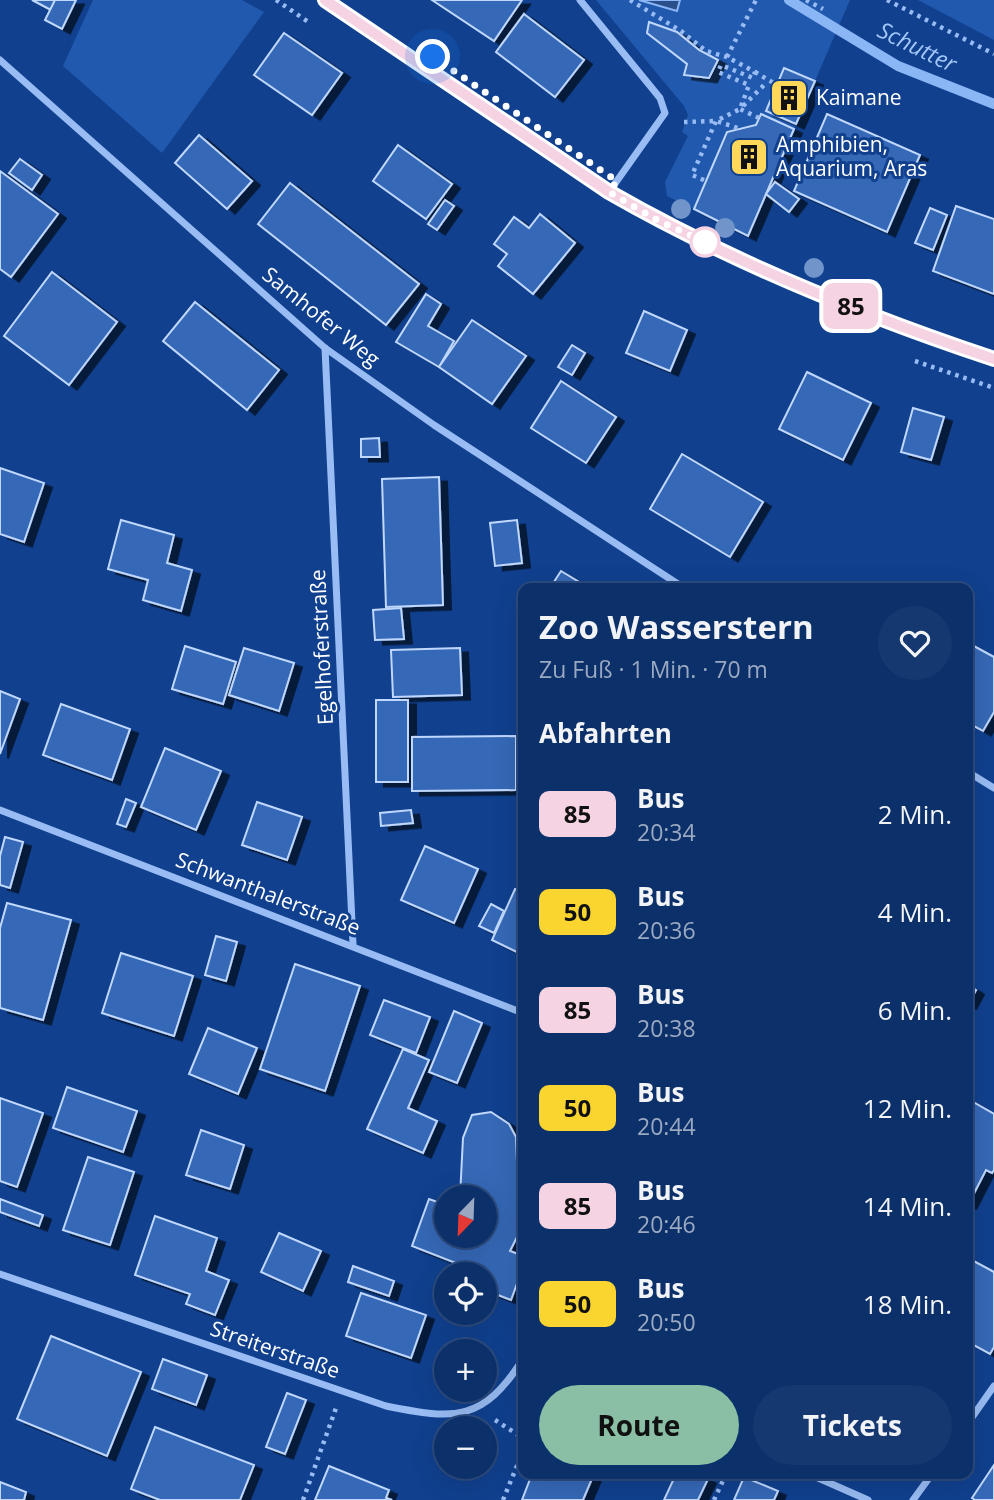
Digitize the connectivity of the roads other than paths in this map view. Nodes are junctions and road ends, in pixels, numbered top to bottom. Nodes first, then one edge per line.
1 (325, 0) edge
2 (580, 0) edge
3 (0, 60) edge
4 (609, 192) junction
5 (325, 348) junction
6 (994, 359) edge
7 (676, 583) edge
8 (973, 775) edge
9 (994, 789) edge
10 (0, 810) edge
11 (353, 944) junction
12 (518, 1011) edge
13 (0, 1274) edge
14 (518, 1367) edge
15 (994, 1386) edge
16 (973, 1416) edge
17 (820, 1479) edge
18 (928, 1479) edge
19 (867, 1500) edge
20 (913, 1500) edge

1 - 4 street
2 - 4 street
3 - 5 street, Samhofer Weg
4 - 6 street
5 - 7 street, Samhofer Weg
5 - 11 street, Egelhoferstraße
8 - 9 street
10 - 11 street, Schwanthalerstraße
11 - 12 street, Schwanthalerstraße
13 - 14 street, Streiterstraße
15 - 16 street
17 - 19 street
18 - 20 street

